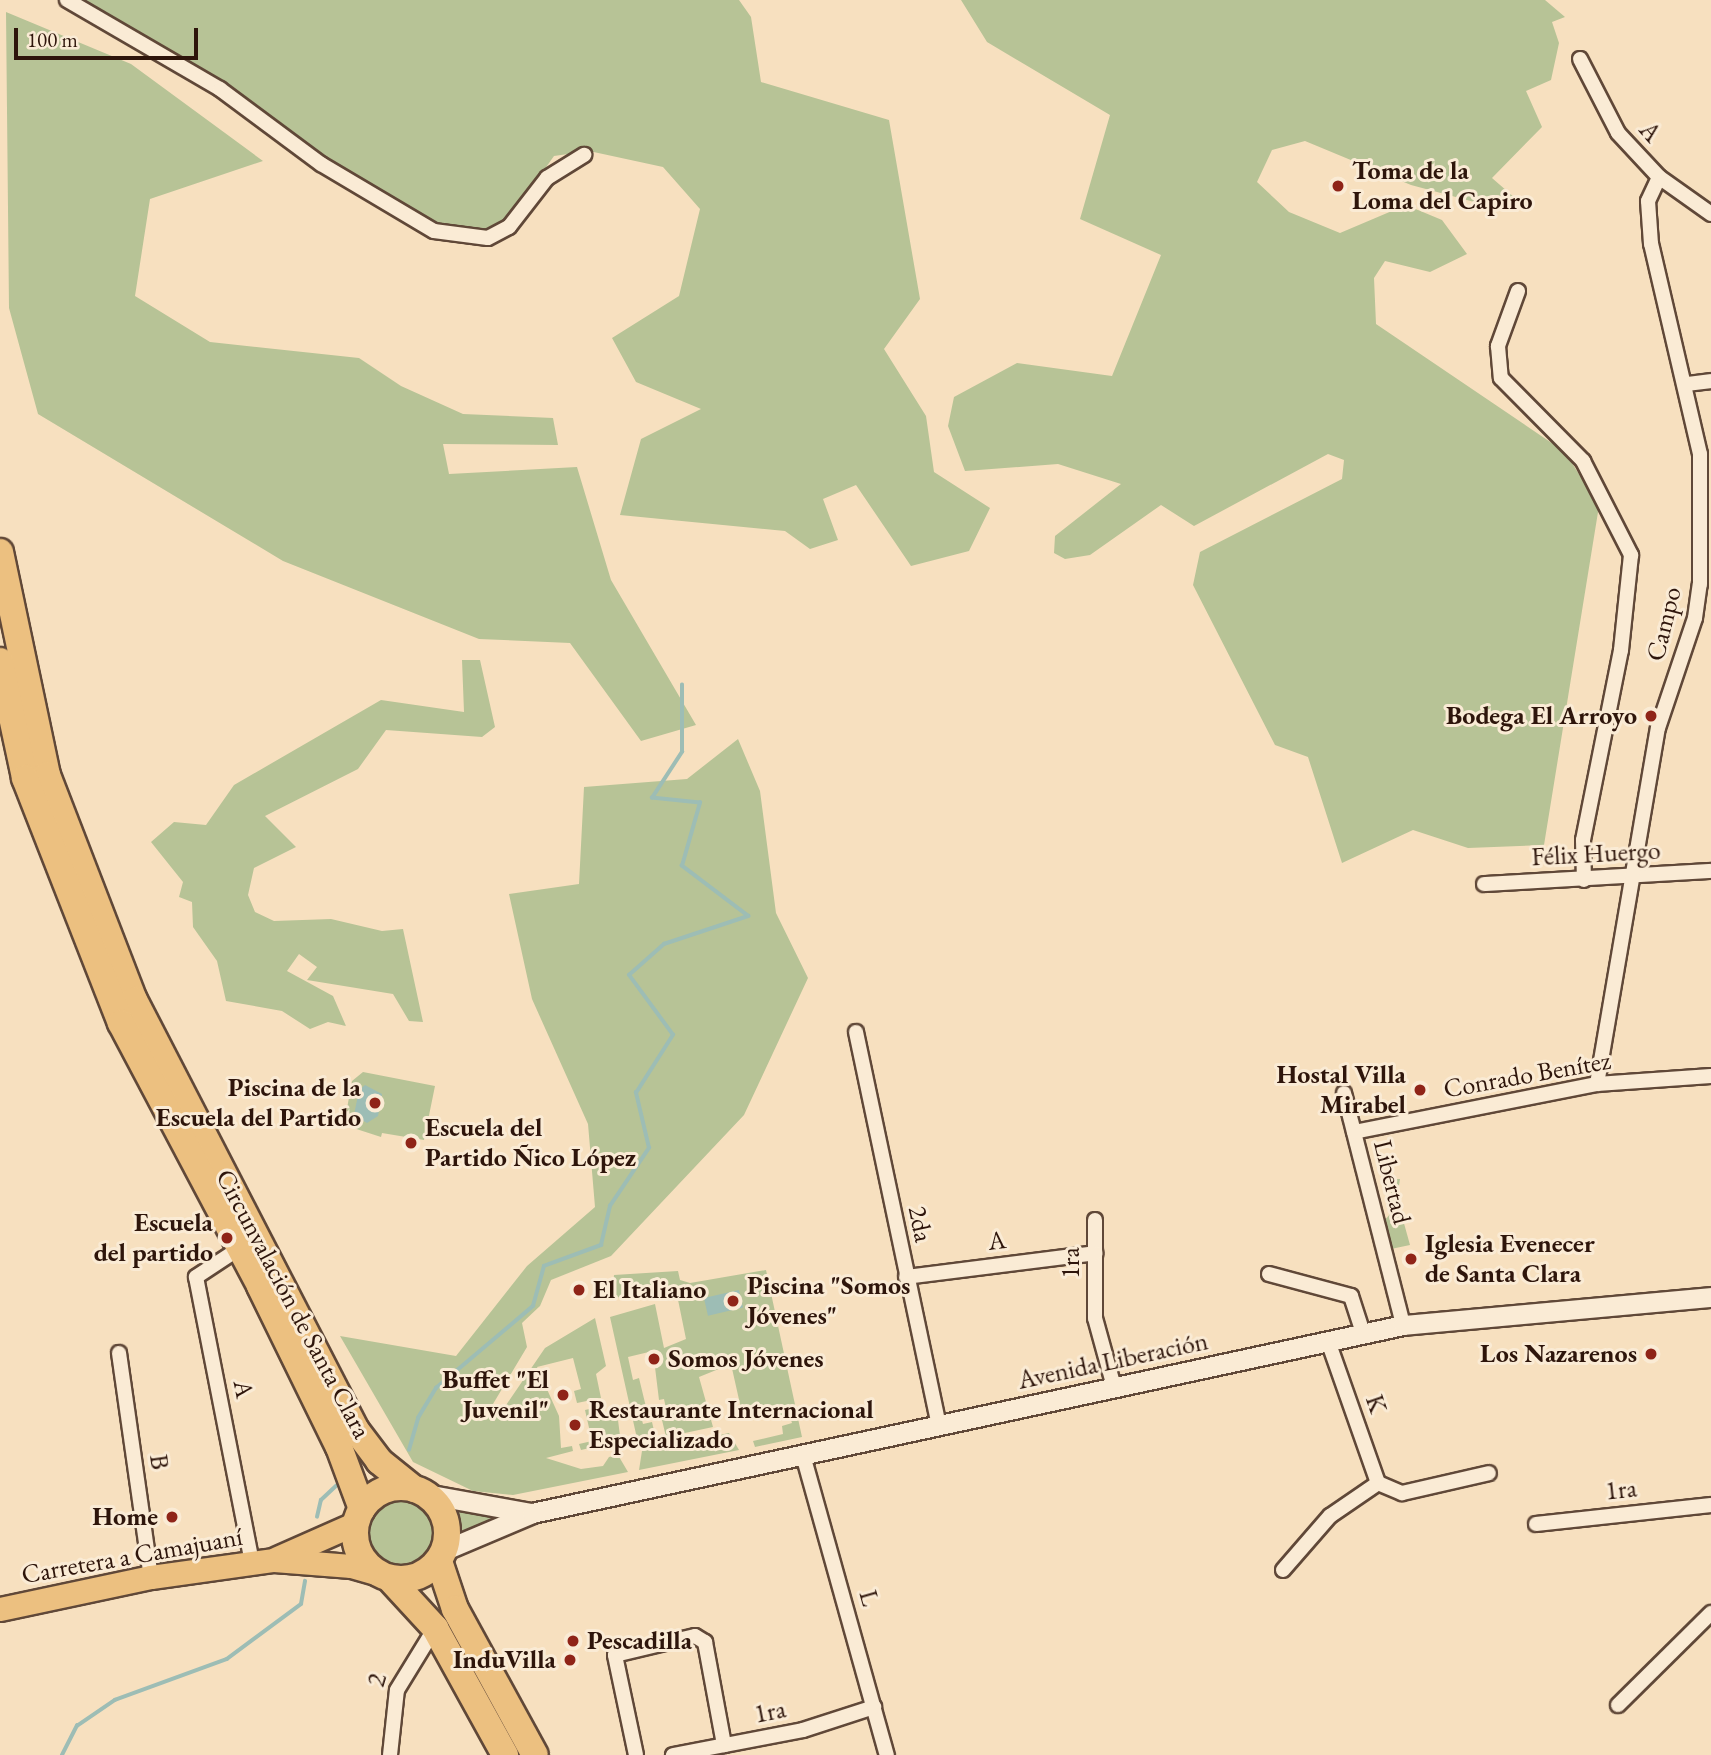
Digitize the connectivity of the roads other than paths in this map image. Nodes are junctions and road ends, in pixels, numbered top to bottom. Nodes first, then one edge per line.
1 (67, 0) edge
2 (1580, 59) dead end
3 (584, 155) dead end
4 (1659, 177) junction
5 (1711, 214) edge
6 (1518, 291) dead end
7 (1711, 381) edge
8 (1687, 384) junction
9 (0, 552) edge
10 (0, 661) edge
11 (1711, 872) edge
12 (1635, 878) junction
13 (1584, 880) junction
14 (1484, 884) dead end
15 (856, 1032) dead end
16 (1711, 1076) edge
17 (1597, 1084) junction
18 (1344, 1093) dead end
19 (1354, 1132) junction
20 (1095, 1220) dead end
21 (240, 1248) junction
22 (1095, 1253) junction
23 (1269, 1275) dead end
24 (906, 1277) junction
25 (1711, 1297) edge
26 (1403, 1325) junction
27 (1363, 1333) junction
28 (1328, 1341) junction
29 (119, 1353) dead end
30 (1114, 1387) junction
31 (939, 1425) junction
32 (803, 1455) junction
33 (1489, 1473) dead end
34 (1378, 1483) junction
35 (420, 1491) junction
36 (1711, 1506) edge
37 (532, 1513) junction
38 (359, 1516) junction
39 (1536, 1524) dead end
40 (442, 1555) junction
41 (263, 1561) junction
42 (1283, 1570) dead end
43 (384, 1576) junction
44 (151, 1577) junction
45 (0, 1609) edge
46 (1711, 1613) edge
47 (435, 1628) junction
48 (1618, 1705) dead end
49 (874, 1707) junction
50 (724, 1745) junction
51 (390, 1755) edge
52 (505, 1755) edge
53 (535, 1755) edge
54 (636, 1755) edge
55 (673, 1755) edge
56 (887, 1755) edge

1 - 3 street
2 - 4 street, A
4 - 5 street, A
4 - 8 street, Campo
6 - 13 street
7 - 8 street
8 - 12 street, Campo
9 - 35 highway, Circunvalación de Santa Clara
10 - 21 highway, Circunvalación de Santa Clara
11 - 12 street, Félix Huergo
12 - 13 street, Félix Huergo
12 - 17 street, Campo
13 - 14 street, Félix Huergo
15 - 24 street, 2da
16 - 17 street, Conrado Benítez
17 - 19 street, Conrado Benítez
18 - 19 street, Libertad
19 - 26 street, Libertad
20 - 22 street, 1ra
21 - 38 highway, Circunvalación de Santa Clara
21 - 41 street, A
22 - 24 street, A
22 - 30 street, 1ra
23 - 27 street
24 - 31 street, 2da
25 - 26 main road, Avenida Liberación
26 - 27 main road, Avenida Liberación
27 - 28 main road, Avenida Liberación
28 - 30 main road, Avenida Liberación
28 - 34 street, K
29 - 44 street, B
30 - 31 main road, Avenida Liberación
31 - 32 main road, Avenida Liberación
32 - 37 main road, Avenida Liberación
32 - 49 street, L
33 - 34 street
34 - 42 street
35 - 37 main road, Avenida Liberación
35 - 38 highway
35 - 40 highway
36 - 39 street, 1ra
37 - 40 main road, Avenida Liberación
38 - 41 main road, Carretera a Camajuaní
38 - 43 highway
40 - 43 highway
40 - 53 highway
41 - 43 main road, Carretera a Camajuaní
41 - 44 main road, Carretera a Camajuaní
43 - 47 highway
44 - 45 main road, Carretera a Camajuaní
46 - 48 street
47 - 51 street, 2
47 - 52 highway
49 - 50 street, 1ra
49 - 56 street, L
50 - 54 street
50 - 55 street, 1ra

